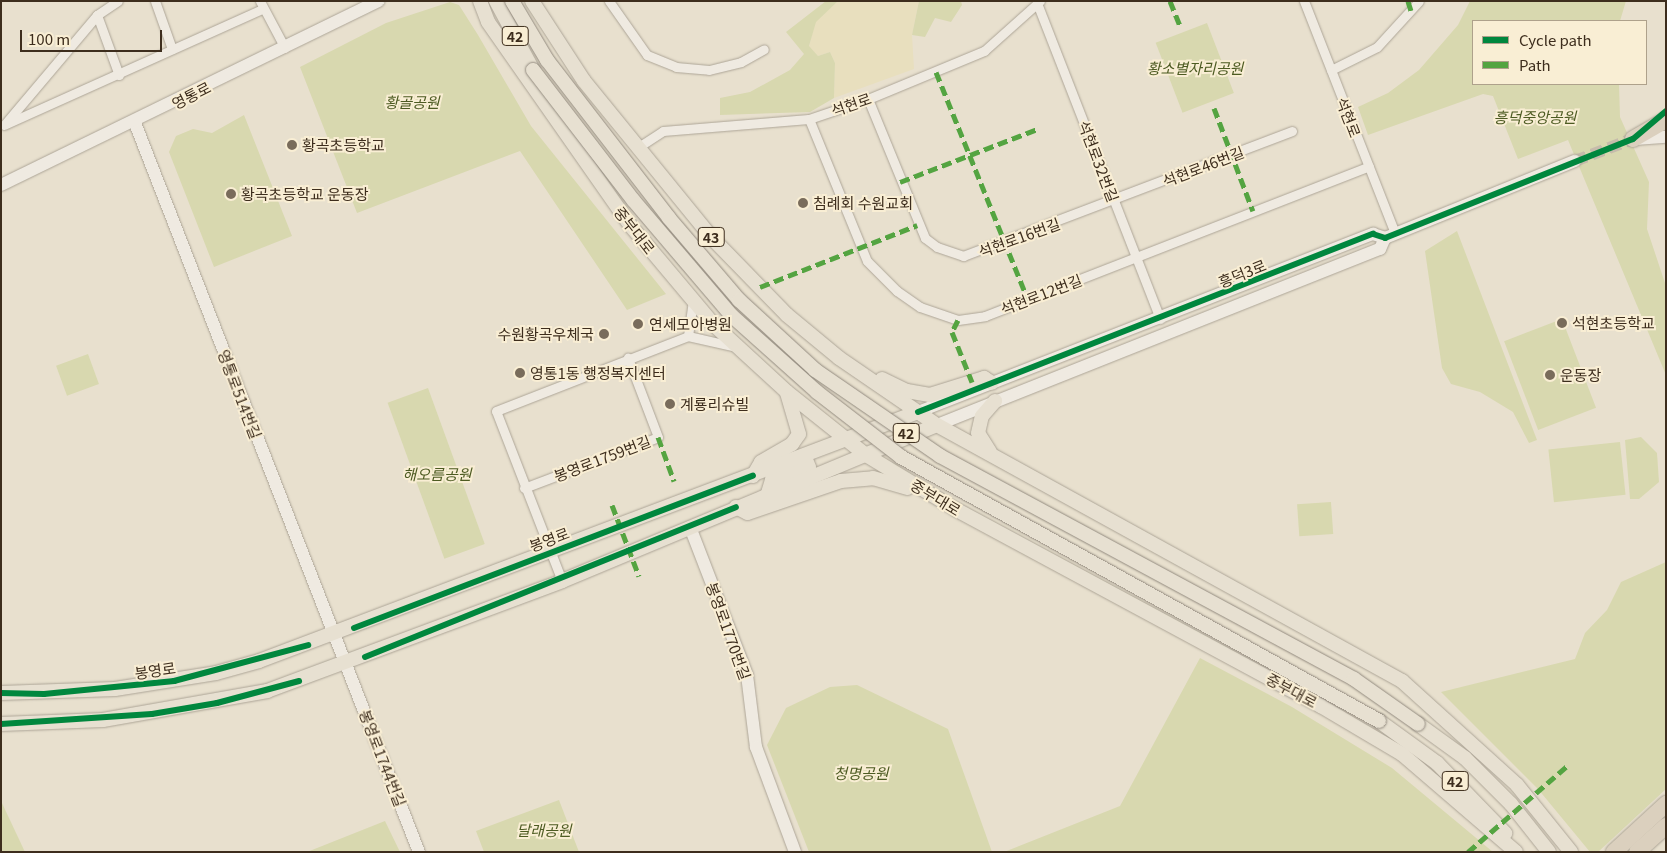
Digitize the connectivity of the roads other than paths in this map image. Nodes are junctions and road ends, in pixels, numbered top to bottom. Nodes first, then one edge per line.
1 (118, 1) edge
2 (155, 1) edge
3 (380, 1) edge
4 (472, 1) edge
5 (480, 1) edge
6 (496, 1) edge
7 (512, 1) edge
8 (532, 1) edge
9 (609, 1) edge
10 (1304, 1) edge
11 (1419, 1) edge
12 (1038, 2) edge
13 (261, 5) edge
14 (97, 15) junction
15 (488, 22) junction
16 (285, 48) junction
17 (172, 49) junction
18 (764, 49) dead end
19 (1331, 70) junction
20 (119, 75) junction
21 (868, 99) junction
22 (1666, 111) edge
23 (809, 119) junction
24 (1666, 120) edge
25 (135, 123) junction
26 (3, 128) edge
27 (1666, 129) edge
28 (1292, 131) dead end
29 (1666, 137) edge
30 (1633, 139) junction
31 (640, 146) junction
32 (1575, 161) tunnel mouth
33 (1368, 166) junction
34 (1, 184) edge
35 (1114, 200) junction
36 (1390, 236) junction
37 (1137, 257) junction
38 (693, 299) junction
39 (1160, 319) junction
40 (688, 336) junction
41 (739, 348) junction
42 (628, 358) junction
43 (841, 360) junction
44 (992, 383) junction
45 (787, 392) junction
46 (995, 401) junction
47 (918, 412) junction
48 (937, 425) junction
49 (847, 441) junction
50 (866, 455) junction
51 (805, 457) junction
52 (994, 457) junction
53 (753, 476) junction
54 (524, 488) junction
55 (768, 493) junction
56 (736, 507) junction
57 (955, 510) junction
58 (690, 527) junction
59 (549, 552) junction
60 (562, 581) junction
61 (334, 636) junction
62 (346, 665) junction
63 (1, 693) edge
64 (1, 724) edge
65 (1666, 804) edge
66 (1666, 826) edge
67 (419, 852) edge
68 (795, 852) edge
69 (1516, 852) edge
70 (1521, 852) edge
71 (1549, 852) edge
72 (1571, 852) edge
73 (1614, 852) edge
74 (1638, 852) edge

1 - 14 street
2 - 17 street
3 - 16 street, 영통로
4 - 15 street
5 - 15 main road, 중부대로
6 - 70 main road, 42, bridge
7 - 71 main road, 42, bridge
8 - 31 main road, 43
9 - 18 street
10 - 19 street, 석현로
11 - 19 street
12 - 21 street, 석현로
12 - 35 street, 석현로32번길
13 - 16 street
13 - 17 street
14 - 20 street
14 - 26 street
15 - 38 main road, 중부대로
16 - 25 street, 영통로
17 - 20 street
19 - 33 street, 석현로
20 - 26 street
21 - 23 street, 석현로
21 - 35 street, 석현로16번길
22 - 30 street
23 - 31 street, 석현로
23 - 37 street, 석현로12번길
24 - 30 highway
25 - 34 street, 영통로
25 - 61 street, 영통로514번길
27 - 30 highway
28 - 35 street, 석현로46번길
29 - 30 street
31 - 43 main road, 43
32 - 36 street, 흥덕3로
33 - 36 street, 석현로
33 - 37 street, 석현로12번길
35 - 37 street, 석현로32번길
36 - 39 street, 흥덕3로
36 - 46 street, 흥덕3로
37 - 39 street, 석현로32번길
38 - 40 street
38 - 41 main road, 중부대로
39 - 44 street, 흥덕3로
40 - 41 street
40 - 42 street
41 - 45 main road, 중부대로
42 - 54 street
42 - 54 street, 봉영로1759번길
43 - 44 main road
43 - 47 main road, 43
44 - 47 street, 흥덕3로
45 - 49 main road, 중부대로
45 - 53 main road
46 - 48 street, 흥덕3로
46 - 52 main road
47 - 48 main road, 43
47 - 49 main road, 봉영로
48 - 50 main road
48 - 52 main road
49 - 50 main road, 중부대로
49 - 51 main road, 봉영로
50 - 55 main road
50 - 57 main road, 중부대로
51 - 53 main road, 봉영로
51 - 55 main road
52 - 72 main road
53 - 59 main road, 봉영로
54 - 59 street
55 - 56 main road
56 - 57 main road
56 - 58 main road
57 - 69 main road, 중부대로
58 - 60 main road
58 - 68 street, 봉영로1770번길
59 - 60 street
59 - 61 main road, 봉영로
60 - 62 main road
61 - 62 street, 영통로514번길
61 - 63 main road, 봉영로
62 - 64 main road
62 - 67 street, 봉영로1744번길
65 - 73 highway
66 - 74 highway

